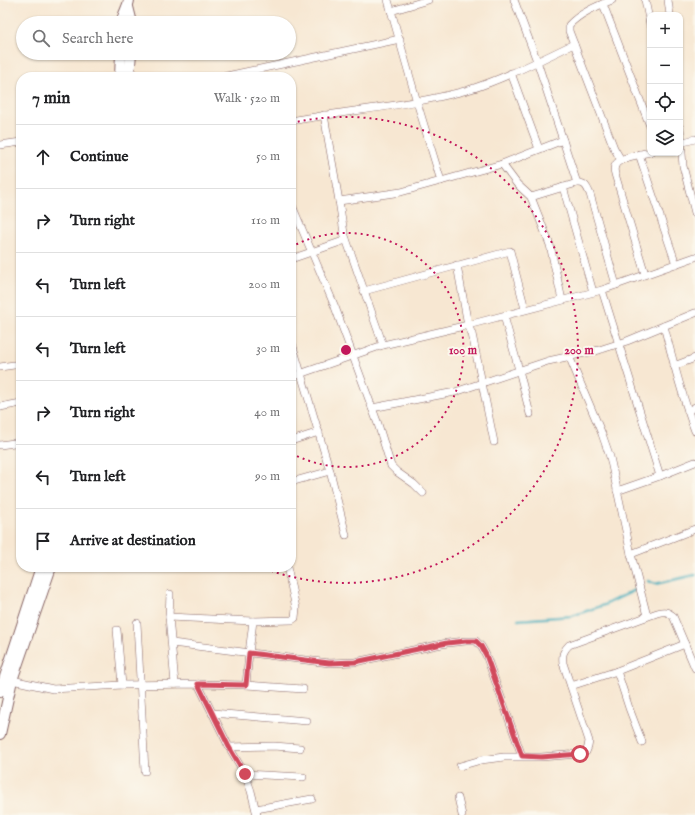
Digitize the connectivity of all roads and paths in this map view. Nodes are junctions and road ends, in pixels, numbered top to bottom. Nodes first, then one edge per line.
1 (388, 0) edge
2 (428, 0) edge
3 (514, 0) edge
4 (612, 0) edge
5 (646, 0) edge
6 (668, 0) edge
7 (129, 4) edge
8 (603, 4) junction
9 (391, 11) junction
10 (648, 12) edge
11 (670, 12) edge
12 (123, 16) edge
13 (131, 16) edge
14 (400, 39) junction
15 (574, 44) junction
16 (121, 60) edge
17 (130, 60) edge
18 (537, 61) junction
19 (120, 72) edge
20 (129, 72) edge
21 (245, 72) edge
22 (511, 73) junction
23 (417, 102) junction
24 (324, 115) junction
25 (296, 120) edge
26 (648, 120) edge
27 (695, 139) edge
28 (563, 140) junction
29 (683, 142) edge
30 (16, 143) edge
31 (0, 145) edge
32 (539, 150) junction
33 (647, 153) edge
34 (639, 154) junction
35 (682, 156) edge
36 (621, 160) junction
37 (502, 164) junction
38 (441, 181) junction
39 (577, 183) junction
40 (563, 187) junction
41 (531, 197) junction
42 (339, 201) junction
43 (695, 213) edge
44 (296, 215) edge
45 (346, 240) junction
46 (311, 252) junction
47 (296, 257) edge
48 (695, 257) edge
49 (676, 264) junction
50 (457, 265) junction
51 (645, 274) junction
52 (616, 285) junction
53 (602, 290) junction
54 (364, 291) junction
55 (593, 292) junction
56 (562, 300) junction
57 (525, 309) junction
58 (695, 313) edge
59 (504, 316) junction
60 (468, 325) junction
61 (664, 326) junction
62 (620, 343) junction
63 (382, 346) junction
64 (296, 356) edge
65 (353, 356) junction
66 (569, 356) junction
67 (695, 358) edge
68 (16, 365) edge
69 (674, 366) junction
70 (0, 367) edge
71 (519, 370) junction
72 (301, 373) junction
73 (296, 375) edge
74 (482, 383) junction
75 (16, 404) edge
76 (0, 407) edge
77 (372, 408) junction
78 (695, 408) edge
79 (688, 411) junction
80 (530, 414) dead end
81 (695, 431) edge
82 (319, 432) junction
83 (296, 439) edge
84 (494, 442) dead end
85 (16, 443) edge
86 (0, 445) edge
87 (695, 462) edge
88 (330, 471) junction
89 (660, 476) junction
90 (296, 481) edge
91 (617, 491) junction
92 (423, 493) dead end
93 (695, 529) edge
94 (346, 535) dead end
95 (631, 554) junction
96 (40, 572) edge
97 (49, 572) edge
98 (288, 572) edge
99 (170, 594) dead end
100 (647, 616) junction
101 (170, 617) junction
102 (254, 621) junction
103 (137, 623) dead end
104 (117, 630) dead end
105 (172, 643) junction
106 (685, 644) junction
107 (249, 653) junction
108 (695, 668) edge
109 (617, 671) junction
110 (12, 680) junction
111 (175, 684) junction
112 (198, 684) junction
113 (122, 685) junction
114 (141, 685) junction
115 (246, 685) junction
116 (570, 686) junction
117 (303, 689) dead end
118 (0, 692) edge
119 (212, 713) junction
120 (307, 721) dead end
121 (0, 734) edge
122 (642, 742) dead end
123 (229, 747) junction
124 (300, 748) dead end
125 (522, 756) junction
126 (460, 766) dead end
127 (145, 771) dead end
128 (245, 774) junction
129 (303, 777) dead end
130 (458, 798) dead end
131 (312, 799) dead end
132 (257, 812) edge
133 (462, 815) edge

1 - 9 street
2 - 9 street
3 - 18 street
4 - 8 street
5 - 10 street
6 - 11 street
7 - 12 main road
7 - 13 main road
8 - 15 street
8 - 26 street
9 - 14 street
14 - 21 street
14 - 23 street
15 - 18 street
15 - 36 street
16 - 19 main road
17 - 20 main road
18 - 22 street
18 - 28 street
22 - 23 street
22 - 32 street
23 - 24 street
23 - 38 street
24 - 25 street
24 - 42 street
27 - 29 street
28 - 32 street
28 - 39 street
30 - 31 street
32 - 37 street
33 - 34 street
34 - 36 street
34 - 49 street
35 - 43 street
36 - 51 street
37 - 38 street
37 - 41 street
38 - 42 street
39 - 40 street
39 - 52 street
40 - 41 street
40 - 55 street
41 - 56 street
42 - 45 street
44 - 46 street
45 - 46 street
45 - 54 street
46 - 47 street
46 - 65 street
48 - 49 street
49 - 51 street
50 - 54 street
50 - 57 street
50 - 60 street
51 - 52 street
52 - 53 street
53 - 55 street
53 - 62 street
54 - 63 street
55 - 56 street
56 - 57 street
57 - 59 street
58 - 61 street
59 - 60 street
59 - 71 street
60 - 63 street
60 - 74 street
61 - 62 street
61 - 69 street
62 - 66 street
62 - 89 street
63 - 65 street
64 - 72 street
65 - 72 street
65 - 77 street
66 - 71 street
66 - 91 street
67 - 69 street
68 - 70 street
69 - 79 street
71 - 74 street
71 - 80 street
72 - 73 street
72 - 82 street
74 - 77 street
74 - 84 street
75 - 76 street
77 - 92 street
78 - 79 street
79 - 81 street
82 - 83 street
82 - 88 street
85 - 86 street
87 - 89 street
88 - 90 street
88 - 94 street
89 - 91 street
91 - 95 street
93 - 95 street
95 - 100 street
96 - 118 main road
97 - 110 main road
98 - 102 street
99 - 101 street
100 - 106 street
100 - 116 street
101 - 102 street
101 - 105 street
102 - 107 street
103 - 114 street
104 - 113 street
105 - 107 street
105 - 111 street
106 - 108 street
106 - 109 street
107 - 115 street
107 - 125 street
109 - 116 street
109 - 122 street
110 - 113 street
110 - 121 main road
111 - 112 street
111 - 114 street
112 - 115 street
112 - 119 street
113 - 114 street
114 - 127 street
115 - 117 street
116 - 125 street
119 - 120 street
119 - 123 street
123 - 124 street
123 - 128 street
125 - 126 street
128 - 129 street
128 - 132 street
130 - 133 street
131 - 132 street

